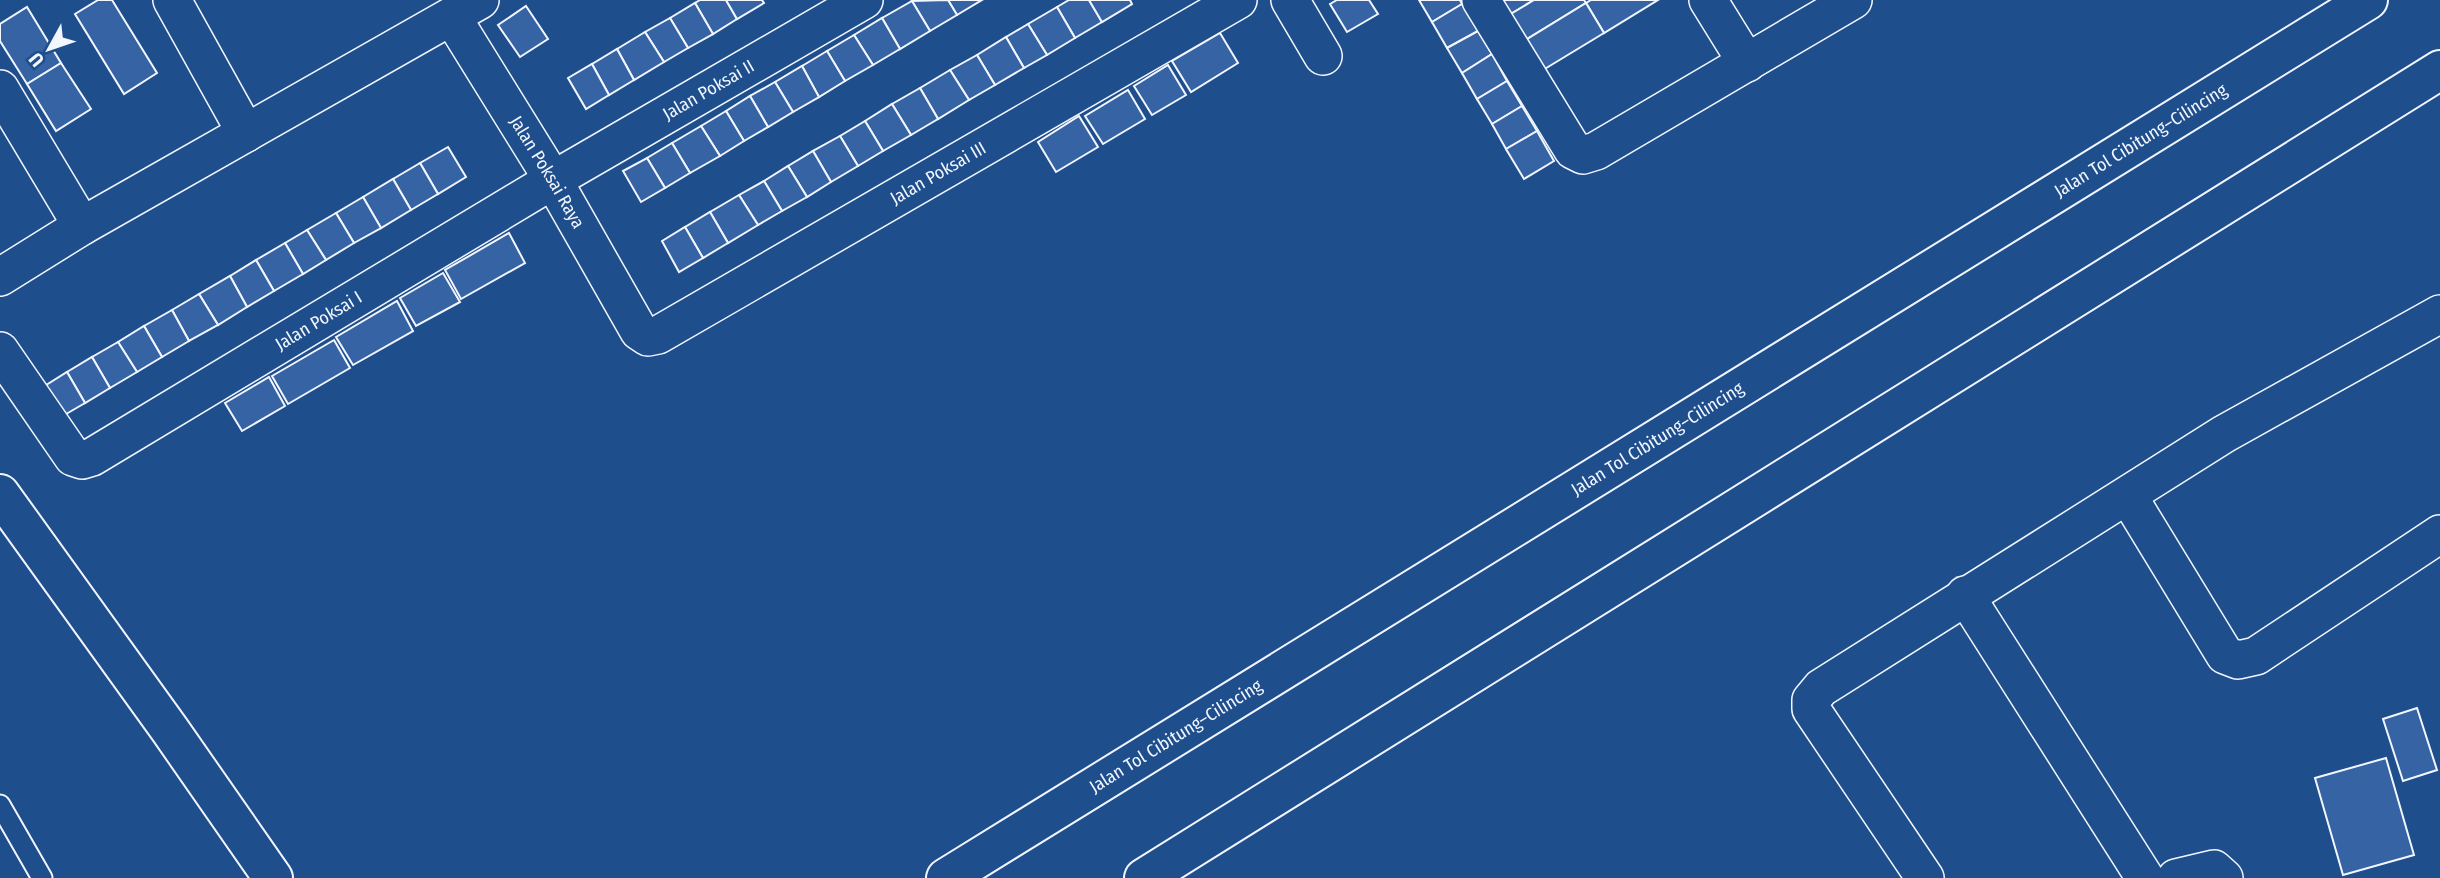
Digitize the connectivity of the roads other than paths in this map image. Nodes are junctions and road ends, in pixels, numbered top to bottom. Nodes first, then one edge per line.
1 (172, 0) edge
2 (864, 0) edge
3 (1238, 0) edge
4 (1290, 0) edge
5 (1481, 0) edge
6 (1708, 0) edge
7 (1853, 0) edge
8 (2368, 0) edge
9 (466, 8) edge
10 (1324, 56) dead end
11 (1747, 63) junction
12 (2440, 70) edge
13 (0, 89) edge
14 (246, 133) junction
15 (553, 180) junction
16 (82, 226) junction
17 (0, 278) edge
18 (2440, 314) edge
19 (639, 331) joint
20 (0, 351) edge
21 (0, 494) edge
22 (2128, 496) junction
23 (2440, 534) edge
24 (1965, 595) junction
25 (0, 805) edge
26 (42, 878) edge
27 (273, 878) edge
28 (946, 878) edge
29 (1144, 878) edge
30 (1925, 878) edge
31 (2145, 878) edge
32 (2176, 878) edge
33 (2224, 878) edge

1 - 14 street
2 - 15 street, Jalan Poksai II
3 - 19 street, Jalan Poksai III
4 - 10 street
5 - 11 street
6 - 11 street
7 - 11 street
8 - 28 main road, Jalan Tol Cibitung–Cilincing
9 - 14 street
9 - 15 street, Jalan Poksai Raya
12 - 29 main road
13 - 16 street
14 - 16 street
15 - 19 street, Jalan Poksai Raya
15 - 20 street, Jalan Poksai I
16 - 17 street
18 - 22 street
21 - 27 main road
22 - 23 street
22 - 24 street
24 - 30 street
24 - 31 street
25 - 26 lane
32 - 33 street

